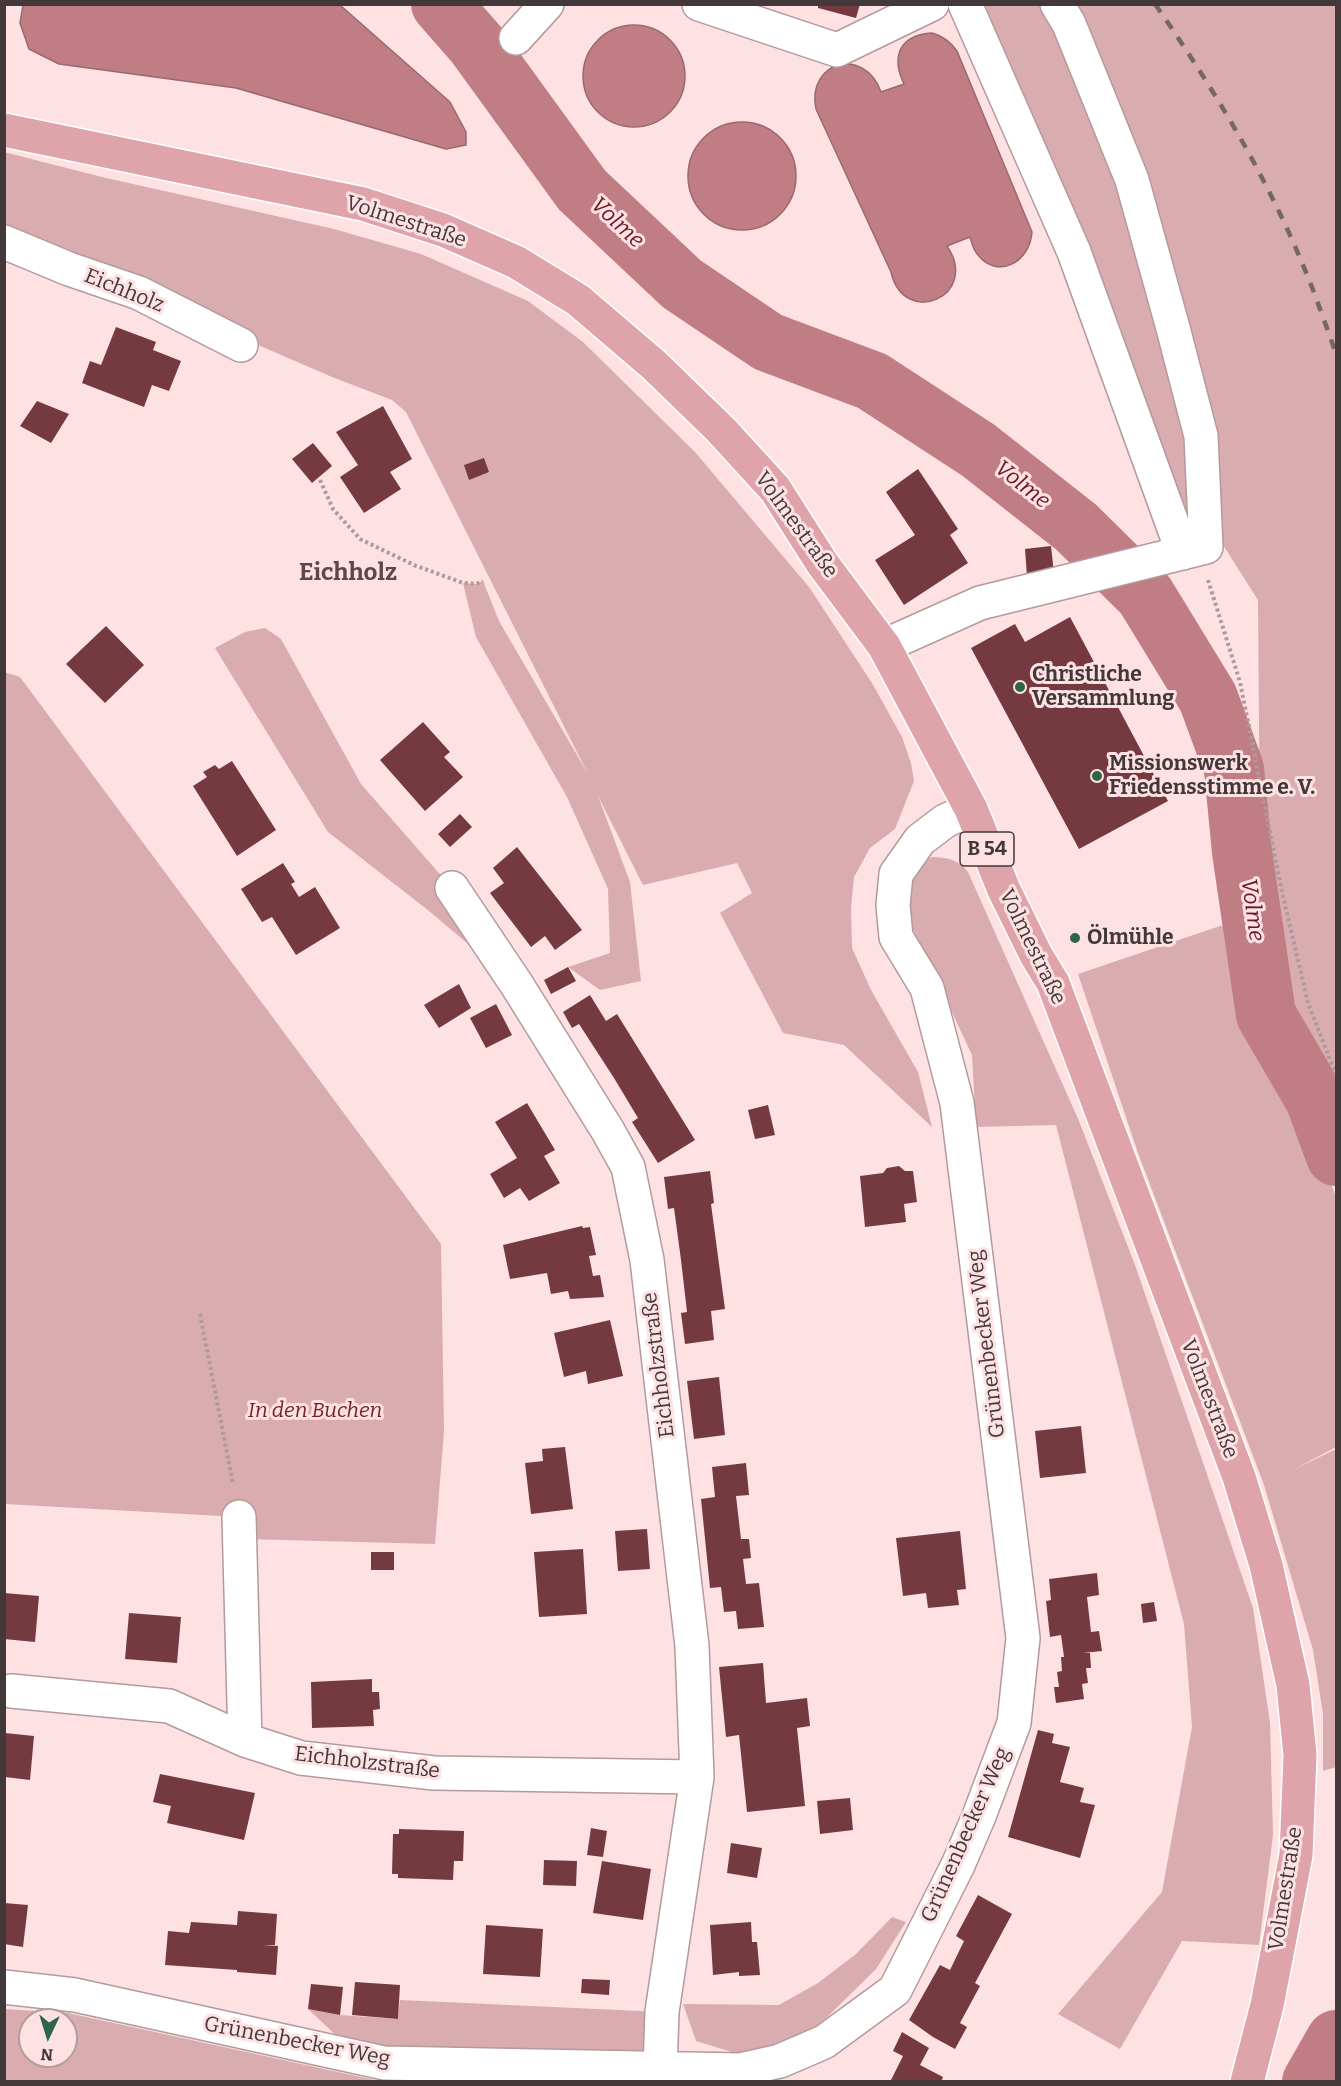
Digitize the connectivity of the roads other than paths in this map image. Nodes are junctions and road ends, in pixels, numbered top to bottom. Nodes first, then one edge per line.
1 (547, 4) edge
2 (699, 4) edge
3 (932, 4) edge
4 (965, 4) edge
5 (1057, 4) edge
6 (516, 38) dead end
7 (4, 130) edge
8 (4, 242) edge
9 (241, 345) dead end
10 (1183, 553) junction
11 (884, 646) junction
12 (971, 809) junction
13 (452, 888) dead end
14 (239, 1517) road end
15 (11, 1691) dead end
16 (245, 1740) junction
17 (697, 1777) junction
18 (4, 1987) edge
19 (660, 2068) junction
20 (1247, 2082) edge

1 - 6 street
2 - 3 street
4 - 10 street
5 - 10 street
7 - 11 main road, Volmestraße / B 54
8 - 9 street, Eichholz
10 - 11 street
11 - 12 main road, Volmestraße / B 54
12 - 19 street, Grünenbecker Weg
12 - 20 main road, Volmestraße / B 54
13 - 17 street, Eichholzstraße
14 - 16 street
15 - 16 street, Eichholzstraße
16 - 17 street, Eichholzstraße
17 - 19 street, Eichholzstraße
18 - 19 street, Grünenbecker Weg

